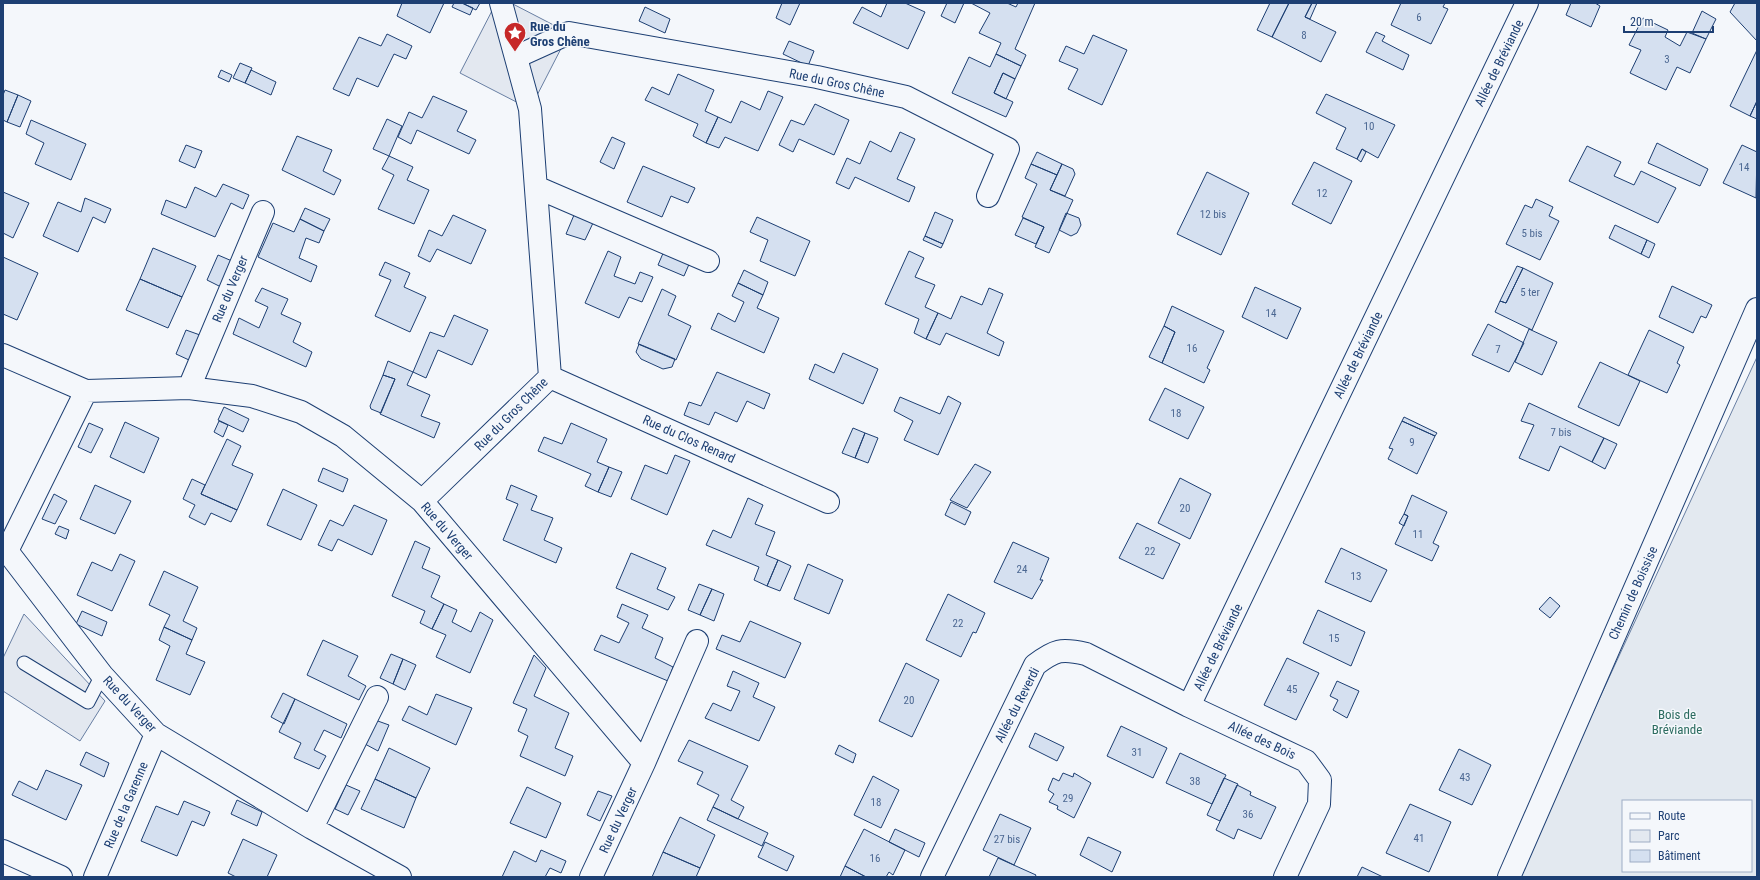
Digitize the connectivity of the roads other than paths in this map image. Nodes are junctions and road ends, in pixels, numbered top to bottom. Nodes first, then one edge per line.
1 (501, 3) edge
2 (1528, 3) edge
3 (516, 57) junction
4 (536, 187) junction
5 (988, 196) dead end
6 (263, 212) dead end
7 (708, 261) dead end
8 (1757, 309) edge
9 (3, 355) edge
10 (550, 377) junction
11 (189, 388) junction
12 (86, 391) junction
13 (422, 501) junction
14 (828, 502) dead end
15 (5, 550) edge
16 (697, 641) dead end
17 (24, 663) dead end
18 (102, 675) junction
19 (378, 697) dead end
20 (1189, 706) junction
21 (156, 734) junction
22 (644, 763) junction
23 (312, 828) junction
24 (3, 851) edge
25 (61, 877) edge
26 (95, 877) edge
27 (400, 877) edge
28 (591, 877) edge
29 (932, 877) edge
30 (1285, 877) edge
31 (1509, 877) edge

1 - 3 street, Rue du Gros Chêne
2 - 20 street, Allée de Bréviande
3 - 4 street, Rue du Gros Chêne
3 - 5 street, Rue du Gros Chêne
4 - 7 street
4 - 10 street, Rue du Gros Chêne
6 - 11 street, Rue du Verger
8 - 31 street, Chemin de Boissise
9 - 12 street, Rue du Verger
10 - 13 street, Rue du Gros Chêne
10 - 14 street, Rue du Clos Renard
11 - 12 street, Rue du Verger
11 - 13 street, Rue du Verger
12 - 15 street, Rue du Verger
13 - 22 street, Rue du Verger
15 - 18 street, Rue du Verger
16 - 22 street, Rue du Verger
17 - 18 lane
18 - 21 street, Rue du Verger
19 - 23 street
20 - 29 street, Allée du Reverdi
20 - 30 street, Allée des Bois
21 - 23 street, Rue du Verger
21 - 26 street, Rue de la Garenne
22 - 28 street, Rue du Verger
23 - 27 street, Rue du Verger
24 - 25 street

